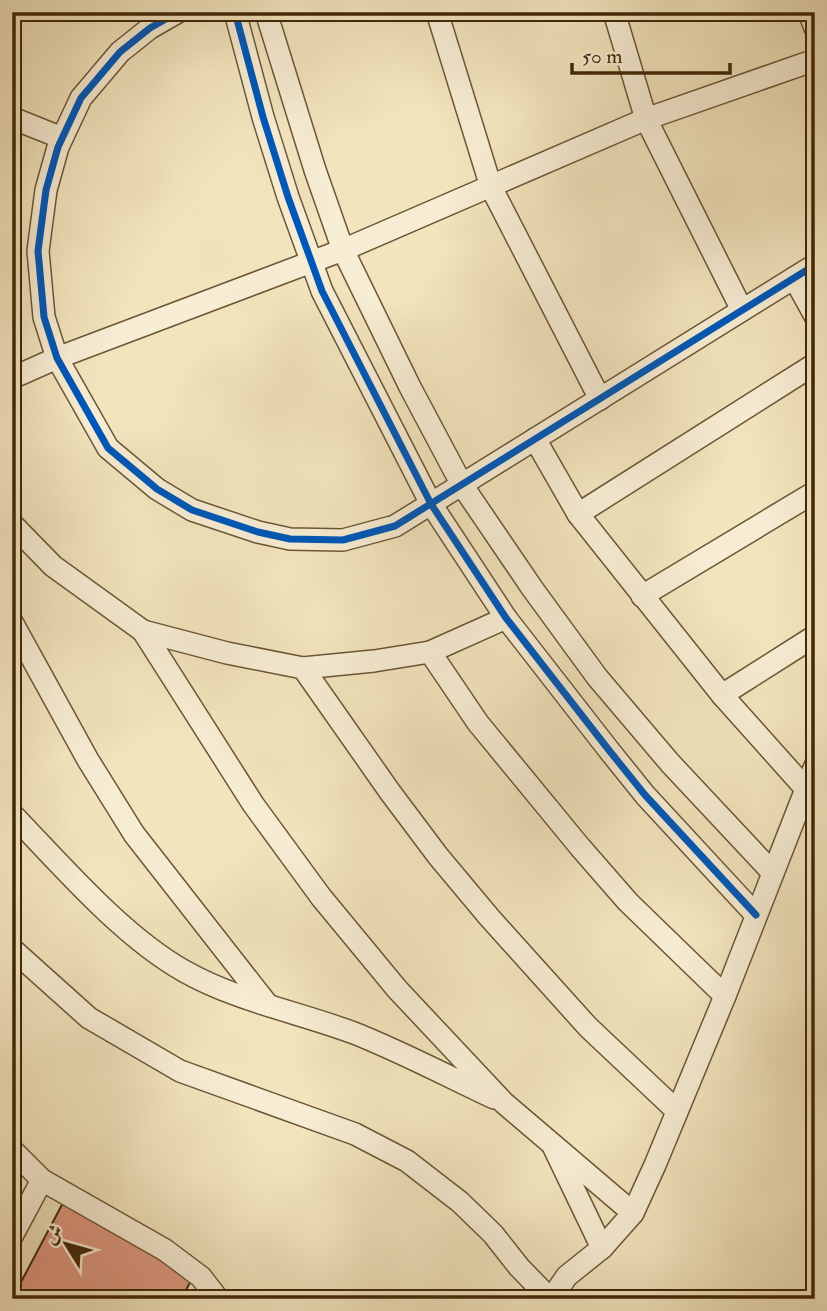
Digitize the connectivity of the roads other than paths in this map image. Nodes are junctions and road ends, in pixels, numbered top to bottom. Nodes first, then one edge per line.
1 (178, 12) edge
2 (235, 12) edge
3 (266, 12) edge
4 (437, 12) edge
5 (614, 12) edge
6 (809, 12) edge
7 (815, 28) edge
8 (815, 60) edge
9 (12, 118) edge
10 (646, 120) junction
11 (62, 138) junction
12 (491, 187) junction
13 (343, 250) junction
14 (312, 263) junction
15 (815, 265) edge
16 (794, 278) junction
17 (742, 310) junction
18 (815, 316) edge
19 (57, 358) junction
20 (815, 364) edge
21 (12, 378) edge
22 (600, 399) junction
23 (536, 439) junction
24 (462, 485) junction
25 (815, 492) edge
26 (431, 504) junction
27 (578, 514) junction
28 (12, 524) edge
29 (642, 596) junction
30 (506, 618) junction
31 (12, 622) edge
32 (143, 631) junction
33 (815, 636) edge
34 (430, 652) junction
35 (303, 667) junction
36 (723, 695) junction
37 (815, 766) edge
38 (806, 789) junction
39 (12, 814) edge
40 (773, 873) junction
41 (756, 915) junction
42 (12, 949) edge
43 (725, 996) junction
44 (267, 1004) junction
45 (504, 1103) junction
46 (677, 1111) junction
47 (550, 1140) junction
48 (12, 1150) edge
49 (42, 1180) junction
50 (633, 1213) junction
51 (12, 1236) edge
52 (602, 1248) junction
53 (218, 1299) edge
54 (551, 1299) edge

1 - 11 street
2 - 14 street
3 - 13 street
4 - 12 street
5 - 10 street
6 - 7 street
8 - 10 street
9 - 11 street
10 - 12 street
10 - 17 street
11 - 19 street
12 - 13 street
12 - 22 street
13 - 14 street
13 - 24 street
14 - 19 street
14 - 26 street
15 - 16 street
16 - 17 street
16 - 18 street
17 - 22 street
19 - 21 street
19 - 26 street
20 - 27 street
22 - 23 street
23 - 24 street
23 - 27 street
24 - 26 street
24 - 40 street
25 - 29 street
26 - 30 street
27 - 29 street
28 - 32 street
29 - 36 street
30 - 34 street
30 - 41 street
31 - 44 street
32 - 35 street
32 - 45 street
33 - 36 street
34 - 35 street
34 - 43 street
35 - 46 street
36 - 38 street
37 - 38 street
38 - 40 street
39 - 44 street
40 - 41 street
41 - 43 street
42 - 54 street
43 - 46 street
44 - 45 street
45 - 47 street
46 - 50 street
47 - 50 street
47 - 52 street
48 - 49 street
49 - 51 street
49 - 53 street
50 - 52 street
52 - 54 street

